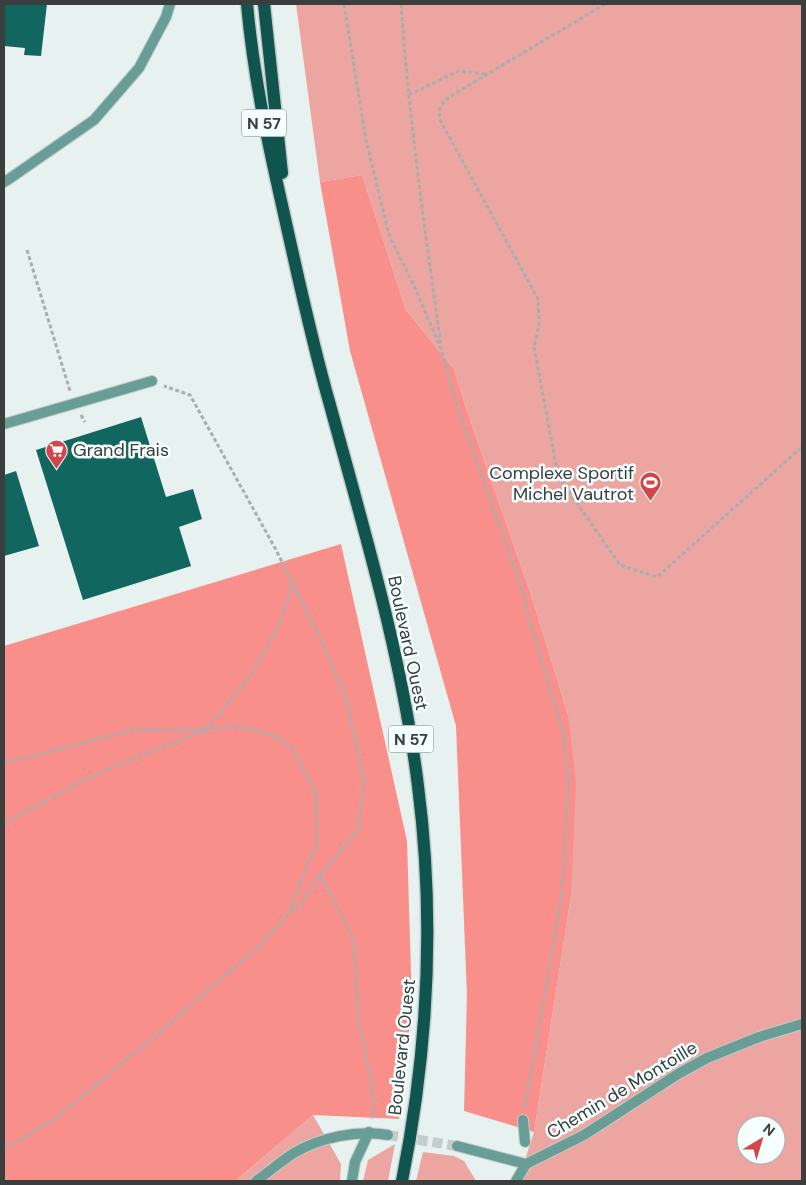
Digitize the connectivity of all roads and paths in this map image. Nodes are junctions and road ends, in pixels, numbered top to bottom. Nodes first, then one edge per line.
1 (170, 4) edge
2 (247, 4) edge
3 (264, 4) edge
4 (344, 4) edge
5 (401, 4) edge
6 (605, 4) edge
7 (487, 74) junction
8 (409, 95) junction
9 (4, 182) edge
10 (290, 240) junction
11 (27, 250) dead end
12 (441, 349) junction
13 (152, 381) joint
14 (76, 403) junction
15 (85, 422) dead end
16 (4, 424) edge
17 (802, 446) edge
18 (293, 582) junction
19 (206, 730) junction
20 (4, 762) edge
21 (4, 823) edge
22 (320, 875) junction
23 (292, 910) junction
24 (802, 1024) edge
25 (523, 1120) joint
26 (369, 1132) junction
27 (388, 1135) tunnel mouth
28 (525, 1142) dead end
29 (4, 1146) edge
30 (457, 1146) tunnel mouth
31 (526, 1164) junction
32 (256, 1181) edge
33 (352, 1181) edge
34 (402, 1181) edge
35 (516, 1181) edge

1 - 9 street
2 - 10 main road, Boulevard Ouest / N 57
3 - 10 main road, Boulevard Ouest / N 57
4 - 12 path
5 - 8 path
6 - 7 path
7 - 8 path
7 - 17 path
8 - 12 path
10 - 34 main road, Boulevard Ouest / N 57
11 - 14 path
12 - 25 path
13 - 14 street
13 - 18 path
14 - 15 path
14 - 16 street
18 - 19 path
18 - 22 path
19 - 20 path
19 - 21 path
19 - 23 path
22 - 23 path
22 - 26 path
23 - 29 path
24 - 31 street, Chemin de Montoille
25 - 28 street
26 - 27 street
26 - 32 street
26 - 33 street
30 - 31 street
31 - 35 street

